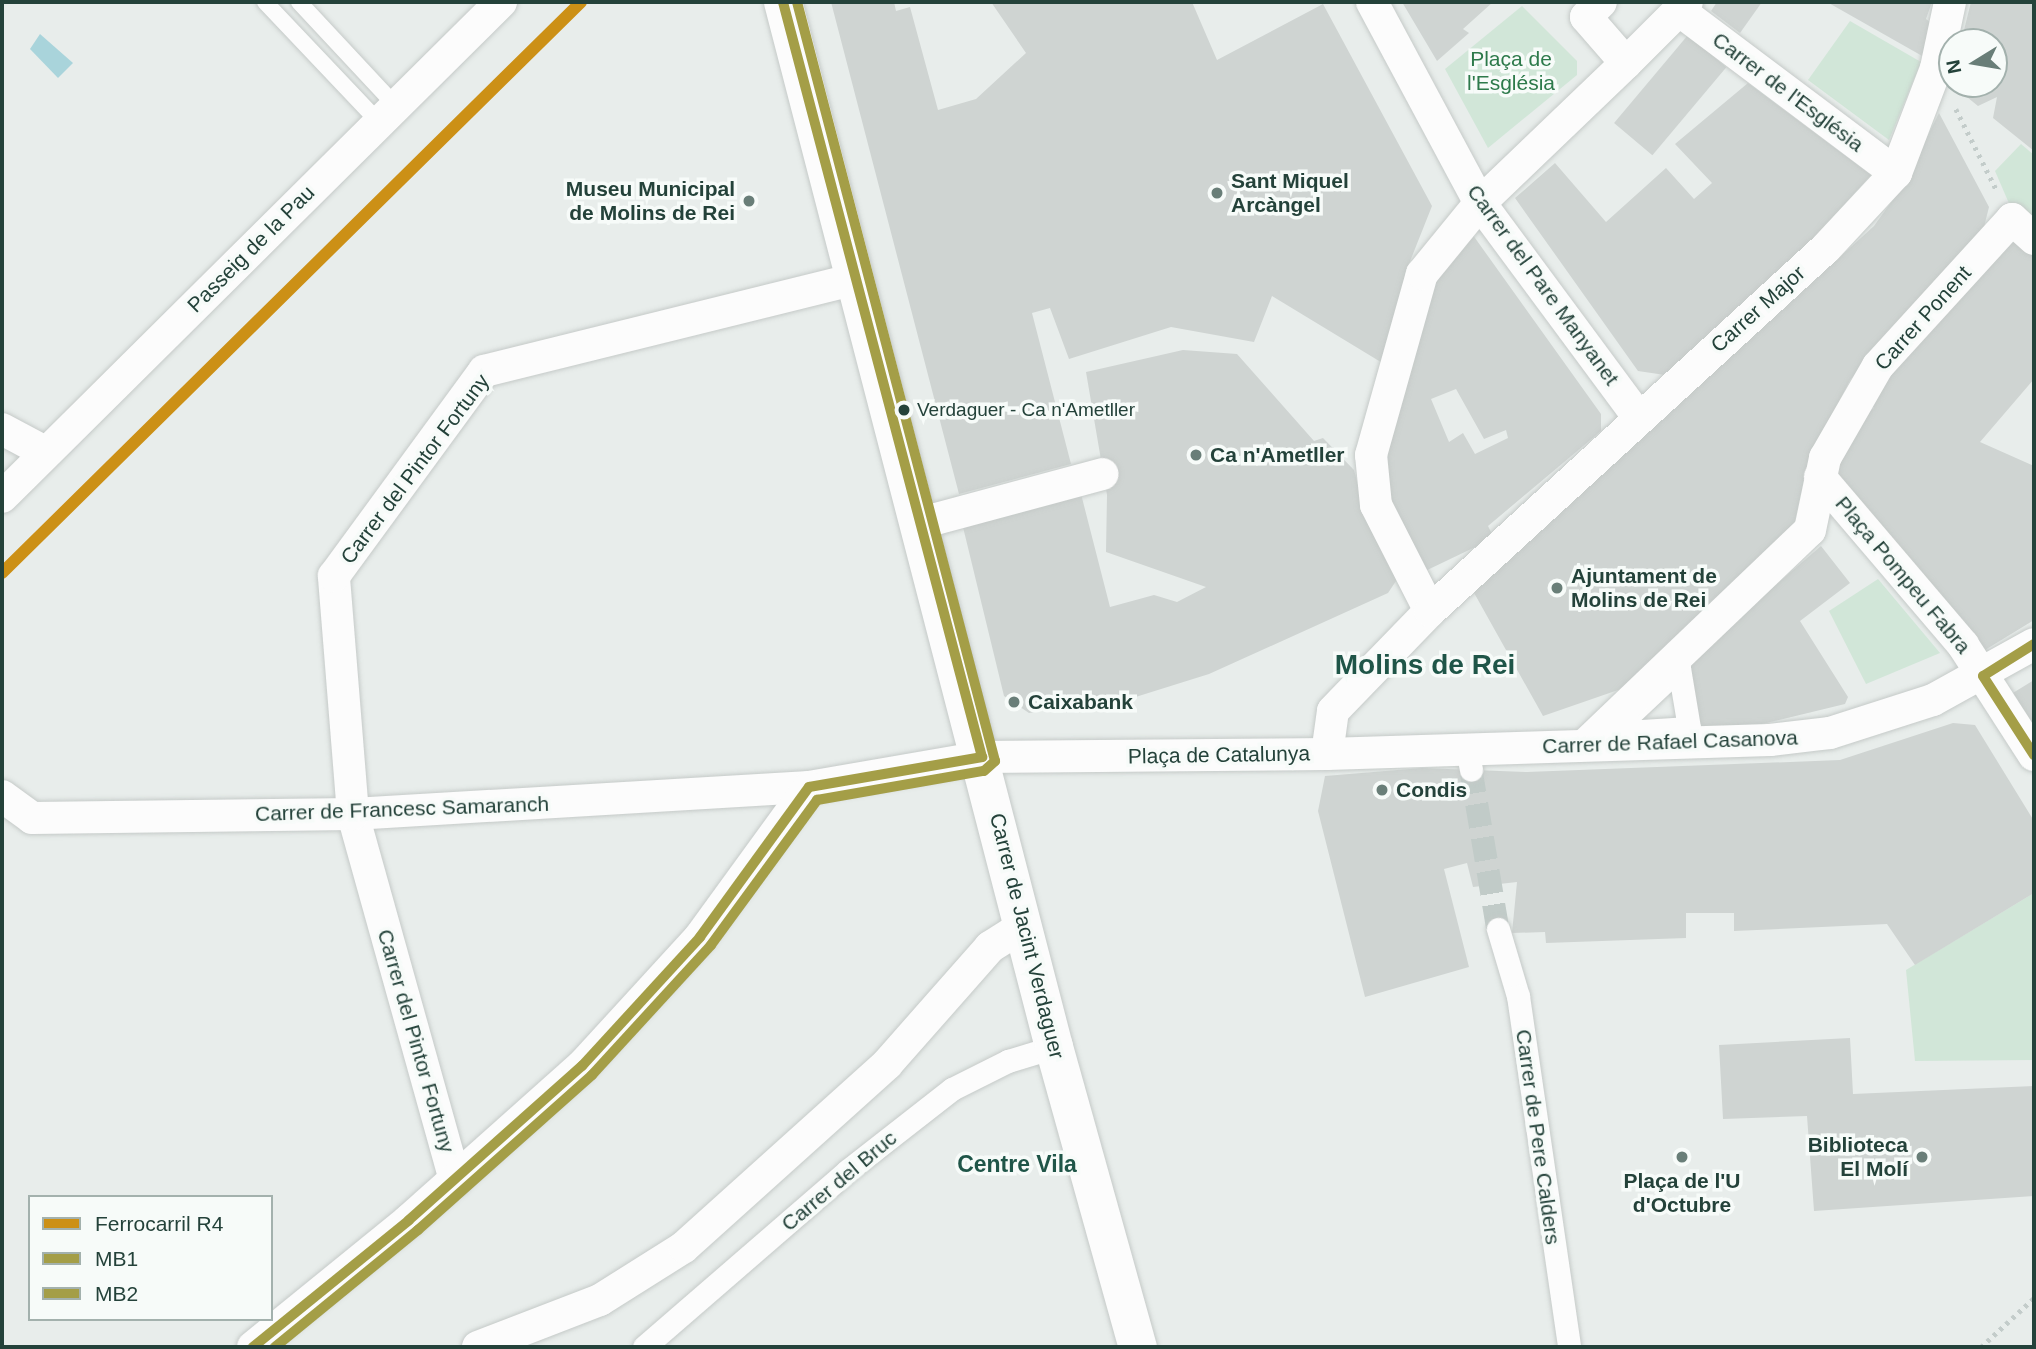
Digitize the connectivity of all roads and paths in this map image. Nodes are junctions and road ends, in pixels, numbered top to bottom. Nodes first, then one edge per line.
1 (265, 2) edge
2 (299, 2) edge
3 (501, 2) edge
4 (783, 2) edge
5 (1372, 2) edge
6 (1601, 2) edge
7 (1950, 2) edge
8 (1684, 6) edge
9 (1626, 63) junction
10 (1936, 68) junction
11 (387, 114) junction
12 (1896, 173) junction
13 (1480, 203) junction
14 (2027, 223) edge
15 (855, 279) junction
16 (1639, 418) junction
17 (2, 429) edge
18 (45, 452) junction
19 (1103, 474) dead end
20 (1820, 477) junction
21 (2, 497) edge
22 (921, 523) junction
23 (1484, 564) joint
24 (1430, 611) junction
25 (2034, 644) edge
26 (1983, 676) junction
27 (1587, 743) junction
28 (1327, 754) junction
29 (2034, 755) edge
30 (982, 757) junction
31 (809, 787) junction
32 (4, 799) edge
33 (353, 814) junction
34 (1025, 925) junction
35 (1498, 929) tunnel mouth
36 (982, 936) dead end
37 (957, 981) junction
38 (1054, 1046) junction
39 (455, 1180) junction
40 (2034, 1298) edge
41 (253, 1347) edge
42 (478, 1347) edge
43 (643, 1347) edge
44 (1138, 1347) edge
45 (1569, 1347) edge
46 (1980, 1347) edge

1 - 11 lane
2 - 11 lane
3 - 11 street, Passeig de la Pau
4 - 15 main road, Carrer de Jacint Verdaguer
5 - 13 street, Carrer del Pare Manyanet
6 - 9 street
7 - 10 street, Carrer Major
8 - 9 street
8 - 12 street, Carrer de l'Església
9 - 13 street
10 - 12 street, Carrer Major
10 - 14 path
11 - 18 street, Passeig de la Pau
12 - 16 street, Carrer Major
13 - 16 street, Carrer del Pare Manyanet
13 - 24 street
14 - 20 street, Carrer Ponent
15 - 22 main road, Carrer de Jacint Verdaguer
15 - 33 street, Carrer del Pintor Fortuny
16 - 23 street, Carrer Major
17 - 18 street
18 - 21 street, Passeig de la Pau
19 - 22 street
20 - 26 street, Plaça Pompeu Fabra
20 - 27 street, Carrer Ponent
22 - 30 main road, Carrer de Jacint Verdaguer
23 - 24 street, Plaça de Catalunya
24 - 28 street, Plaça de Catalunya
25 - 26 street, Carrer de Rafael Casanova
26 - 27 street, Carrer de Rafael Casanova
26 - 29 street, Plaça Pompeu Fabra
27 - 28 street, Carrer de Rafael Casanova
28 - 30 street, Plaça de Catalunya
30 - 31 street, Plaça de Catalunya
30 - 34 main road, Carrer de Jacint Verdaguer
31 - 33 street, Carrer de Francesc Samaranch
31 - 39 street
32 - 33 street, Carrer de Francesc Samaranch
33 - 39 street, Carrer del Pintor Fortuny
34 - 37 street
34 - 38 main road, Carrer de Jacint Verdaguer
35 - 45 street, Carrer de Pere Calders
36 - 37 street
37 - 42 street
38 - 43 street, Carrer del Bruc
38 - 44 main road, Carrer de Jacint Verdaguer
39 - 41 street
40 - 46 path

